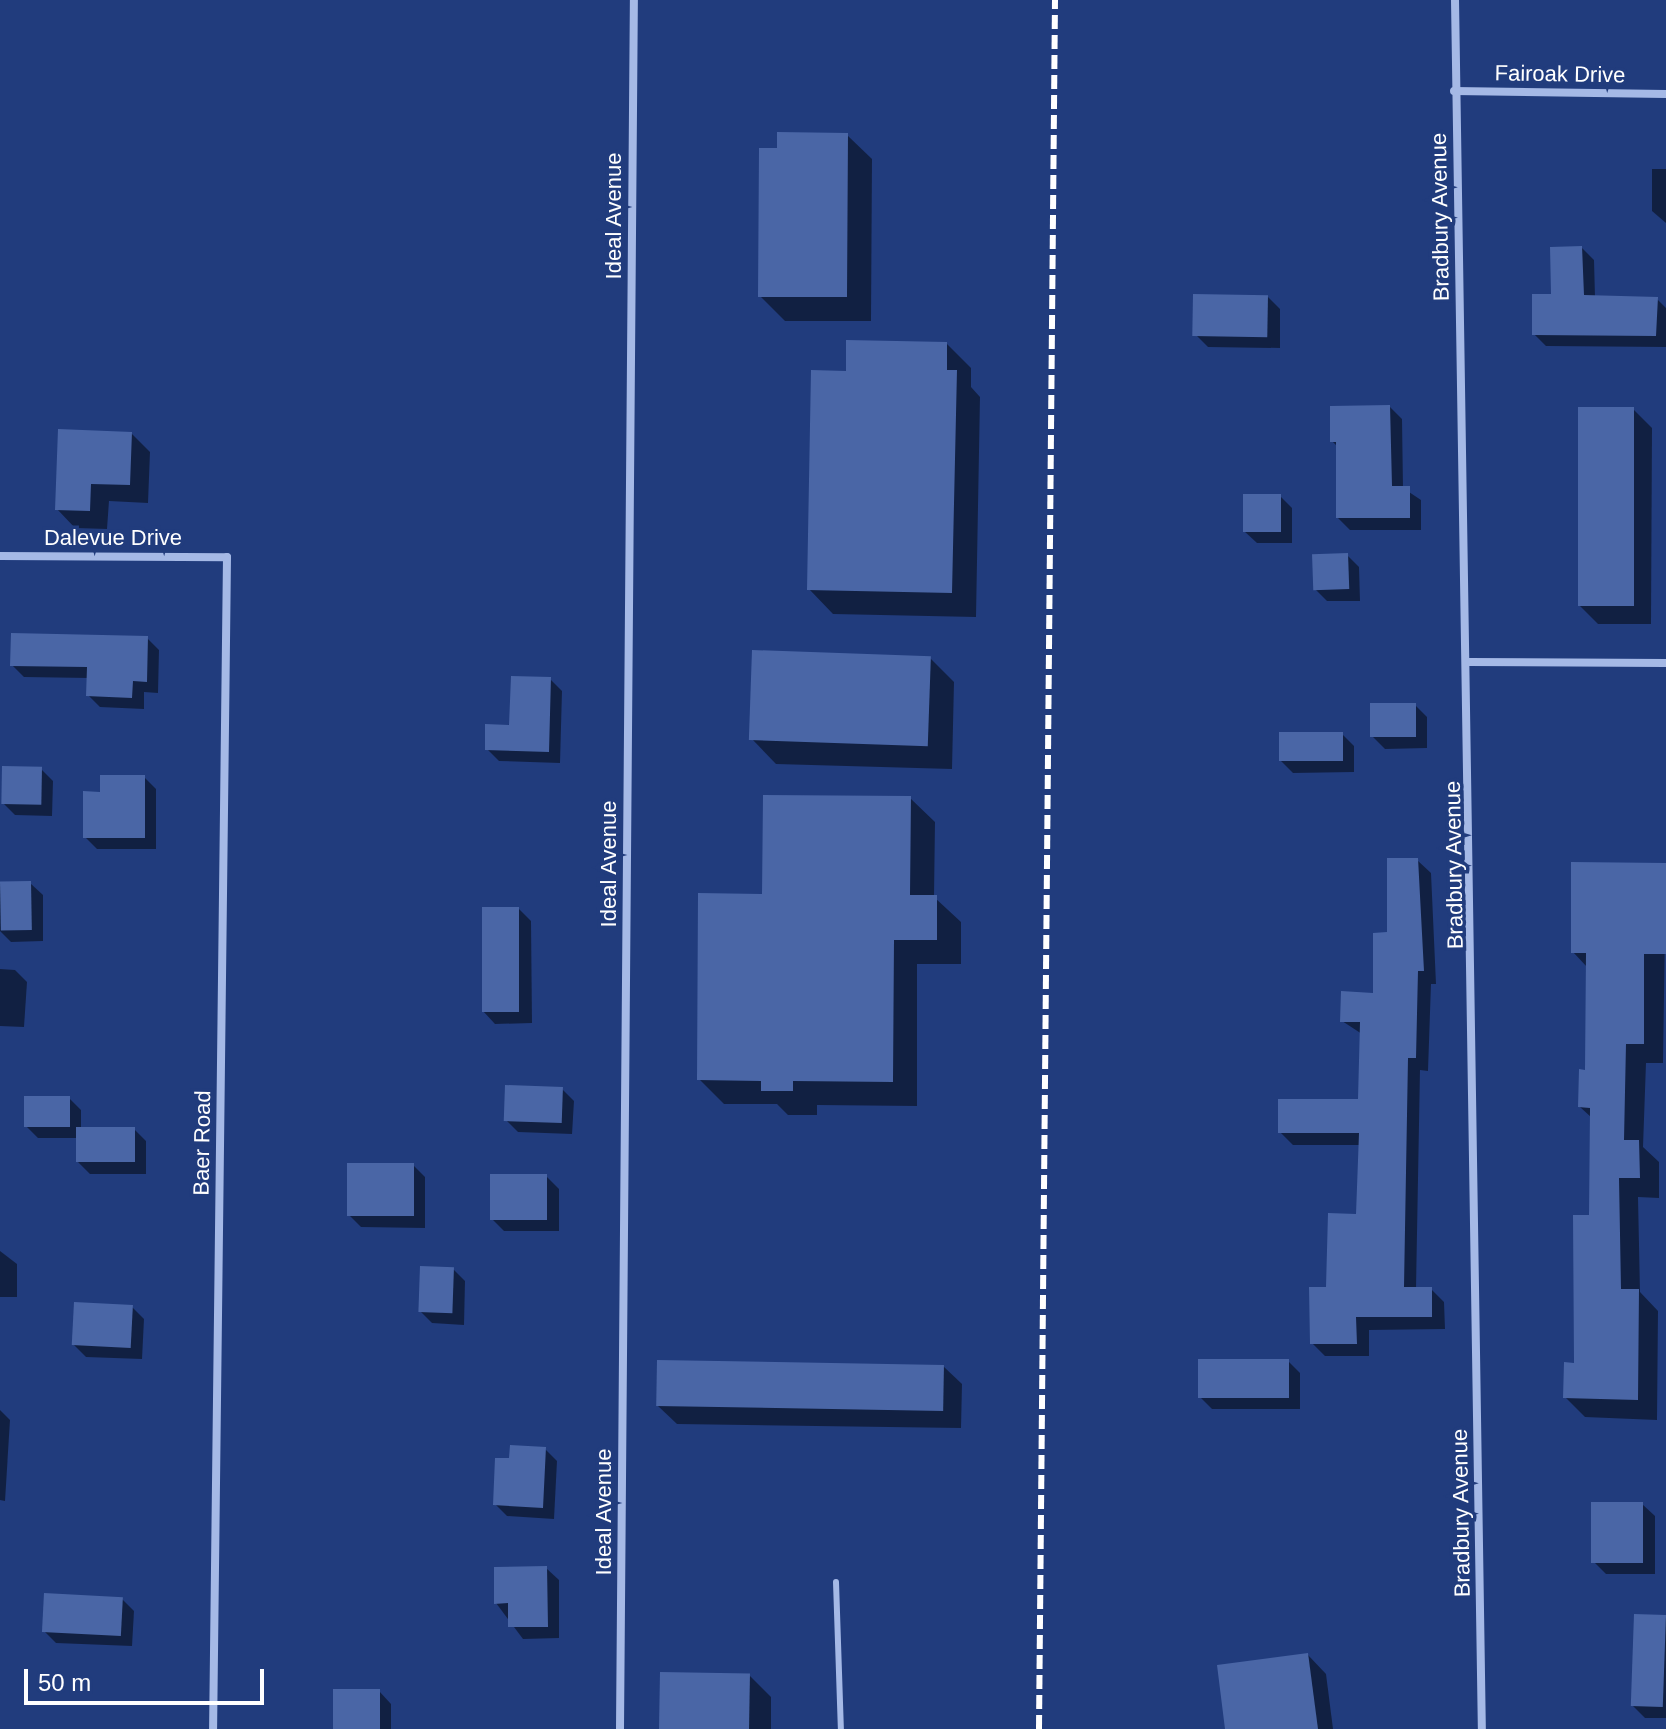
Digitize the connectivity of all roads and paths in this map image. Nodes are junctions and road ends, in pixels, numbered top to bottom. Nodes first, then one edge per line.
1 (634, 0) edge
2 (1455, 0) edge
3 (1454, 91) junction
4 (1666, 94) edge
5 (0, 556) edge
6 (227, 557) joint
7 (1469, 662) junction
8 (1666, 663) edge
9 (836, 1582) dead end
10 (213, 1729) edge
11 (620, 1729) edge
12 (841, 1729) edge
13 (1482, 1729) edge

1 - 11 street, Ideal Avenue
2 - 3 street, Bradbury Avenue
3 - 4 street, Fairoak Drive
3 - 7 street, Bradbury Avenue
5 - 6 street, Dalevue Drive
6 - 10 street, Baer Road
7 - 8 street
7 - 13 street, Bradbury Avenue
9 - 12 lane

